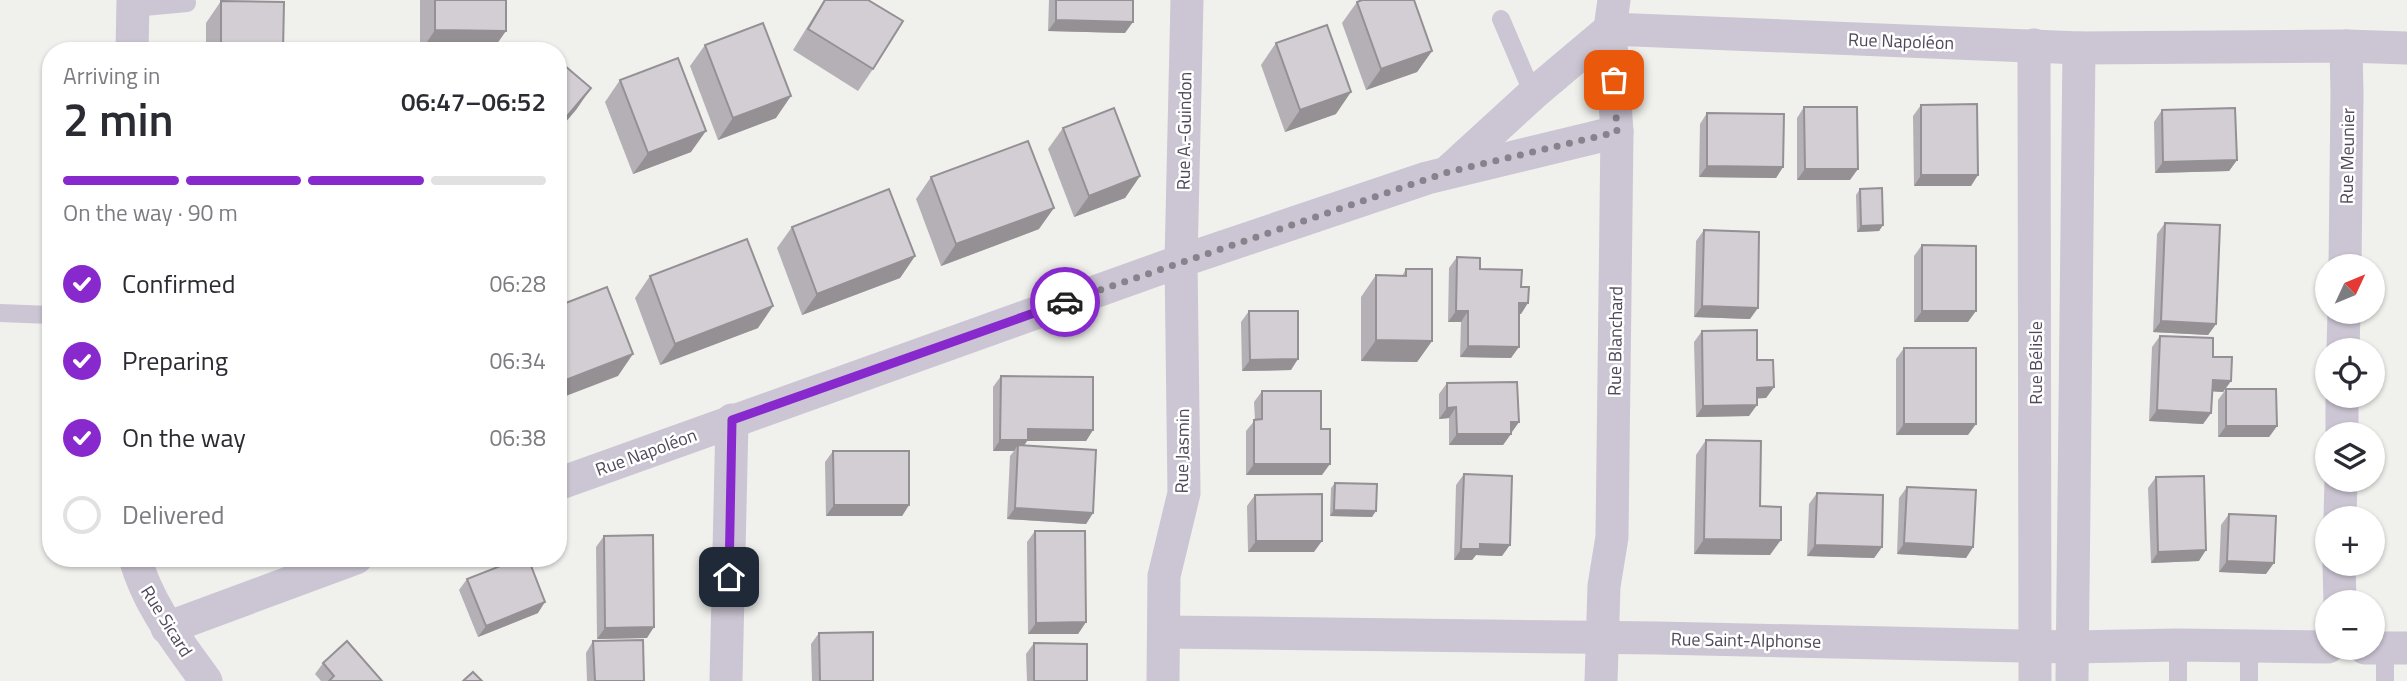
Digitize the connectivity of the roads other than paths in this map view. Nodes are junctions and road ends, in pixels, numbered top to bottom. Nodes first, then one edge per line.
1 (1187, 0) edge
2 (187, 3) dead end
3 (133, 4) edge
4 (1612, 15) edge
5 (1502, 19) dead end
6 (132, 42) edge
7 (2034, 45) junction
8 (2346, 46) junction
9 (2079, 48) junction
10 (2407, 48) edge
11 (1533, 94) junction
12 (1617, 132) junction
13 (1448, 172) junction
14 (2345, 254) edge
15 (1181, 261) junction
16 (0, 313) edge
17 (42, 315) edge
18 (732, 420) junction
19 (567, 481) edge
20 (137, 567) edge
21 (332, 567) edge
22 (167, 628) junction
23 (1164, 632) junction
24 (1602, 638) junction
25 (2178, 645) junction
26 (2036, 646) junction
27 (2249, 646) junction
28 (2072, 647) junction
29 (2315, 647) edge
30 (2386, 648) edge
31 (206, 681) edge
32 (726, 681) edge
33 (1163, 681) edge
34 (1601, 681) edge
35 (2035, 681) edge
36 (2072, 681) edge
37 (2178, 681) edge
38 (2249, 681) edge
39 (2385, 681) edge

1 - 15 street, Rue A.-Guindon
2 - 3 lane
3 - 6 street
4 - 7 street, Rue Napoléon
4 - 11 street, Rue Napoléon
4 - 12 street, Rue Blanchard
5 - 11 lane
7 - 9 street, Rue Napoléon
7 - 26 street, Rue Bélisle
8 - 9 street, Rue Napoléon
8 - 10 street, Rue Napoléon
8 - 14 street, Rue Meunier
9 - 28 street
11 - 13 street, Rue Napoléon
12 - 13 street, Rue Napoléon
12 - 24 street, Rue Blanchard
13 - 15 street, Rue Napoléon
15 - 18 street, Rue Napoléon
15 - 23 street, Rue Jasmin
16 - 17 lane
18 - 19 street, Rue Napoléon
18 - 32 street
20 - 22 street, Rue Sicard
21 - 22 street
22 - 31 street, Rue Sicard
23 - 24 street, Rue Saint-Alphonse
23 - 33 street, Rue Jasmin
24 - 26 street, Rue Saint-Alphonse
24 - 34 street, Rue Blanchard
25 - 27 street, Rue Saint-Alphonse
25 - 28 street, Rue Saint-Alphonse
25 - 37 lane
26 - 28 street, Rue Saint-Alphonse
26 - 35 street, Rue Bélisle
27 - 29 street, Rue Saint-Alphonse
27 - 38 lane
28 - 36 street
30 - 39 lane

